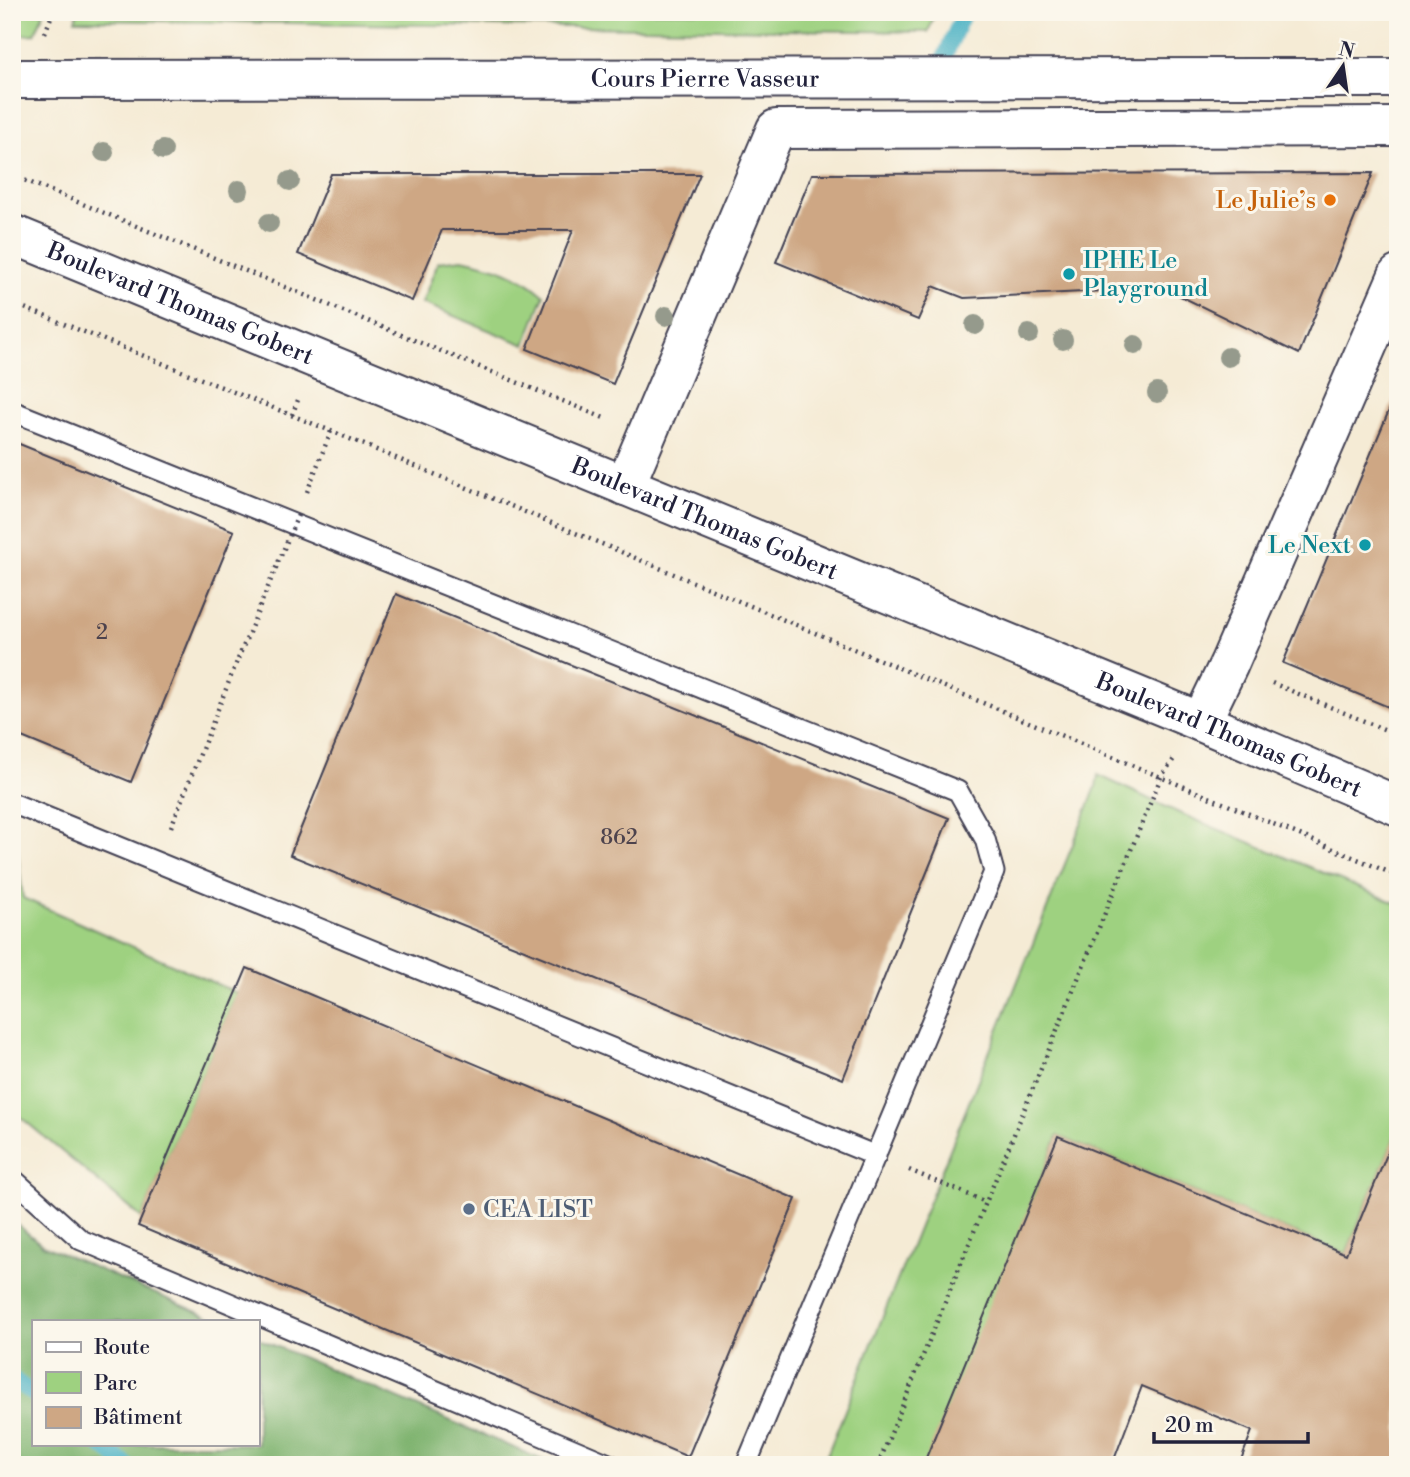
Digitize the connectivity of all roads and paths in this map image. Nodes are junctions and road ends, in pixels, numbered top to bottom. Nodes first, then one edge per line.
1 (1398, 78) edge
2 (12, 79) edge
3 (1398, 127) edge
4 (12, 175) edge
5 (12, 234) edge
6 (1398, 275) edge
7 (12, 303) edge
8 (12, 411) edge
9 (606, 419) dead end
10 (331, 431) junction
11 (625, 486) junction
12 (1229, 664) junction
13 (1201, 722) junction
14 (1398, 735) edge
15 (1161, 777) junction
16 (12, 803) edge
17 (1398, 806) edge
18 (156, 863) junction
19 (1398, 876) edge
20 (876, 1156) junction
21 (12, 1178) edge
22 (986, 1202) junction
23 (12, 1459) edge
24 (20, 1465) edge
25 (611, 1465) edge
26 (746, 1465) edge
27 (878, 1465) edge

1 - 2 street, Cours Pierre Vasseur
3 - 11 street
4 - 9 path
5 - 11 street, Boulevard Thomas Gobert
6 - 12 street
7 - 10 path
8 - 20 lane
10 - 15 path
10 - 18 path, bridge
11 - 13 street, Boulevard Thomas Gobert
12 - 13 street
12 - 14 path
13 - 17 street, Boulevard Thomas Gobert
15 - 19 path
15 - 22 path
16 - 18 lane
18 - 20 lane
20 - 22 path
20 - 26 lane
21 - 25 lane
22 - 27 path
23 - 24 path

